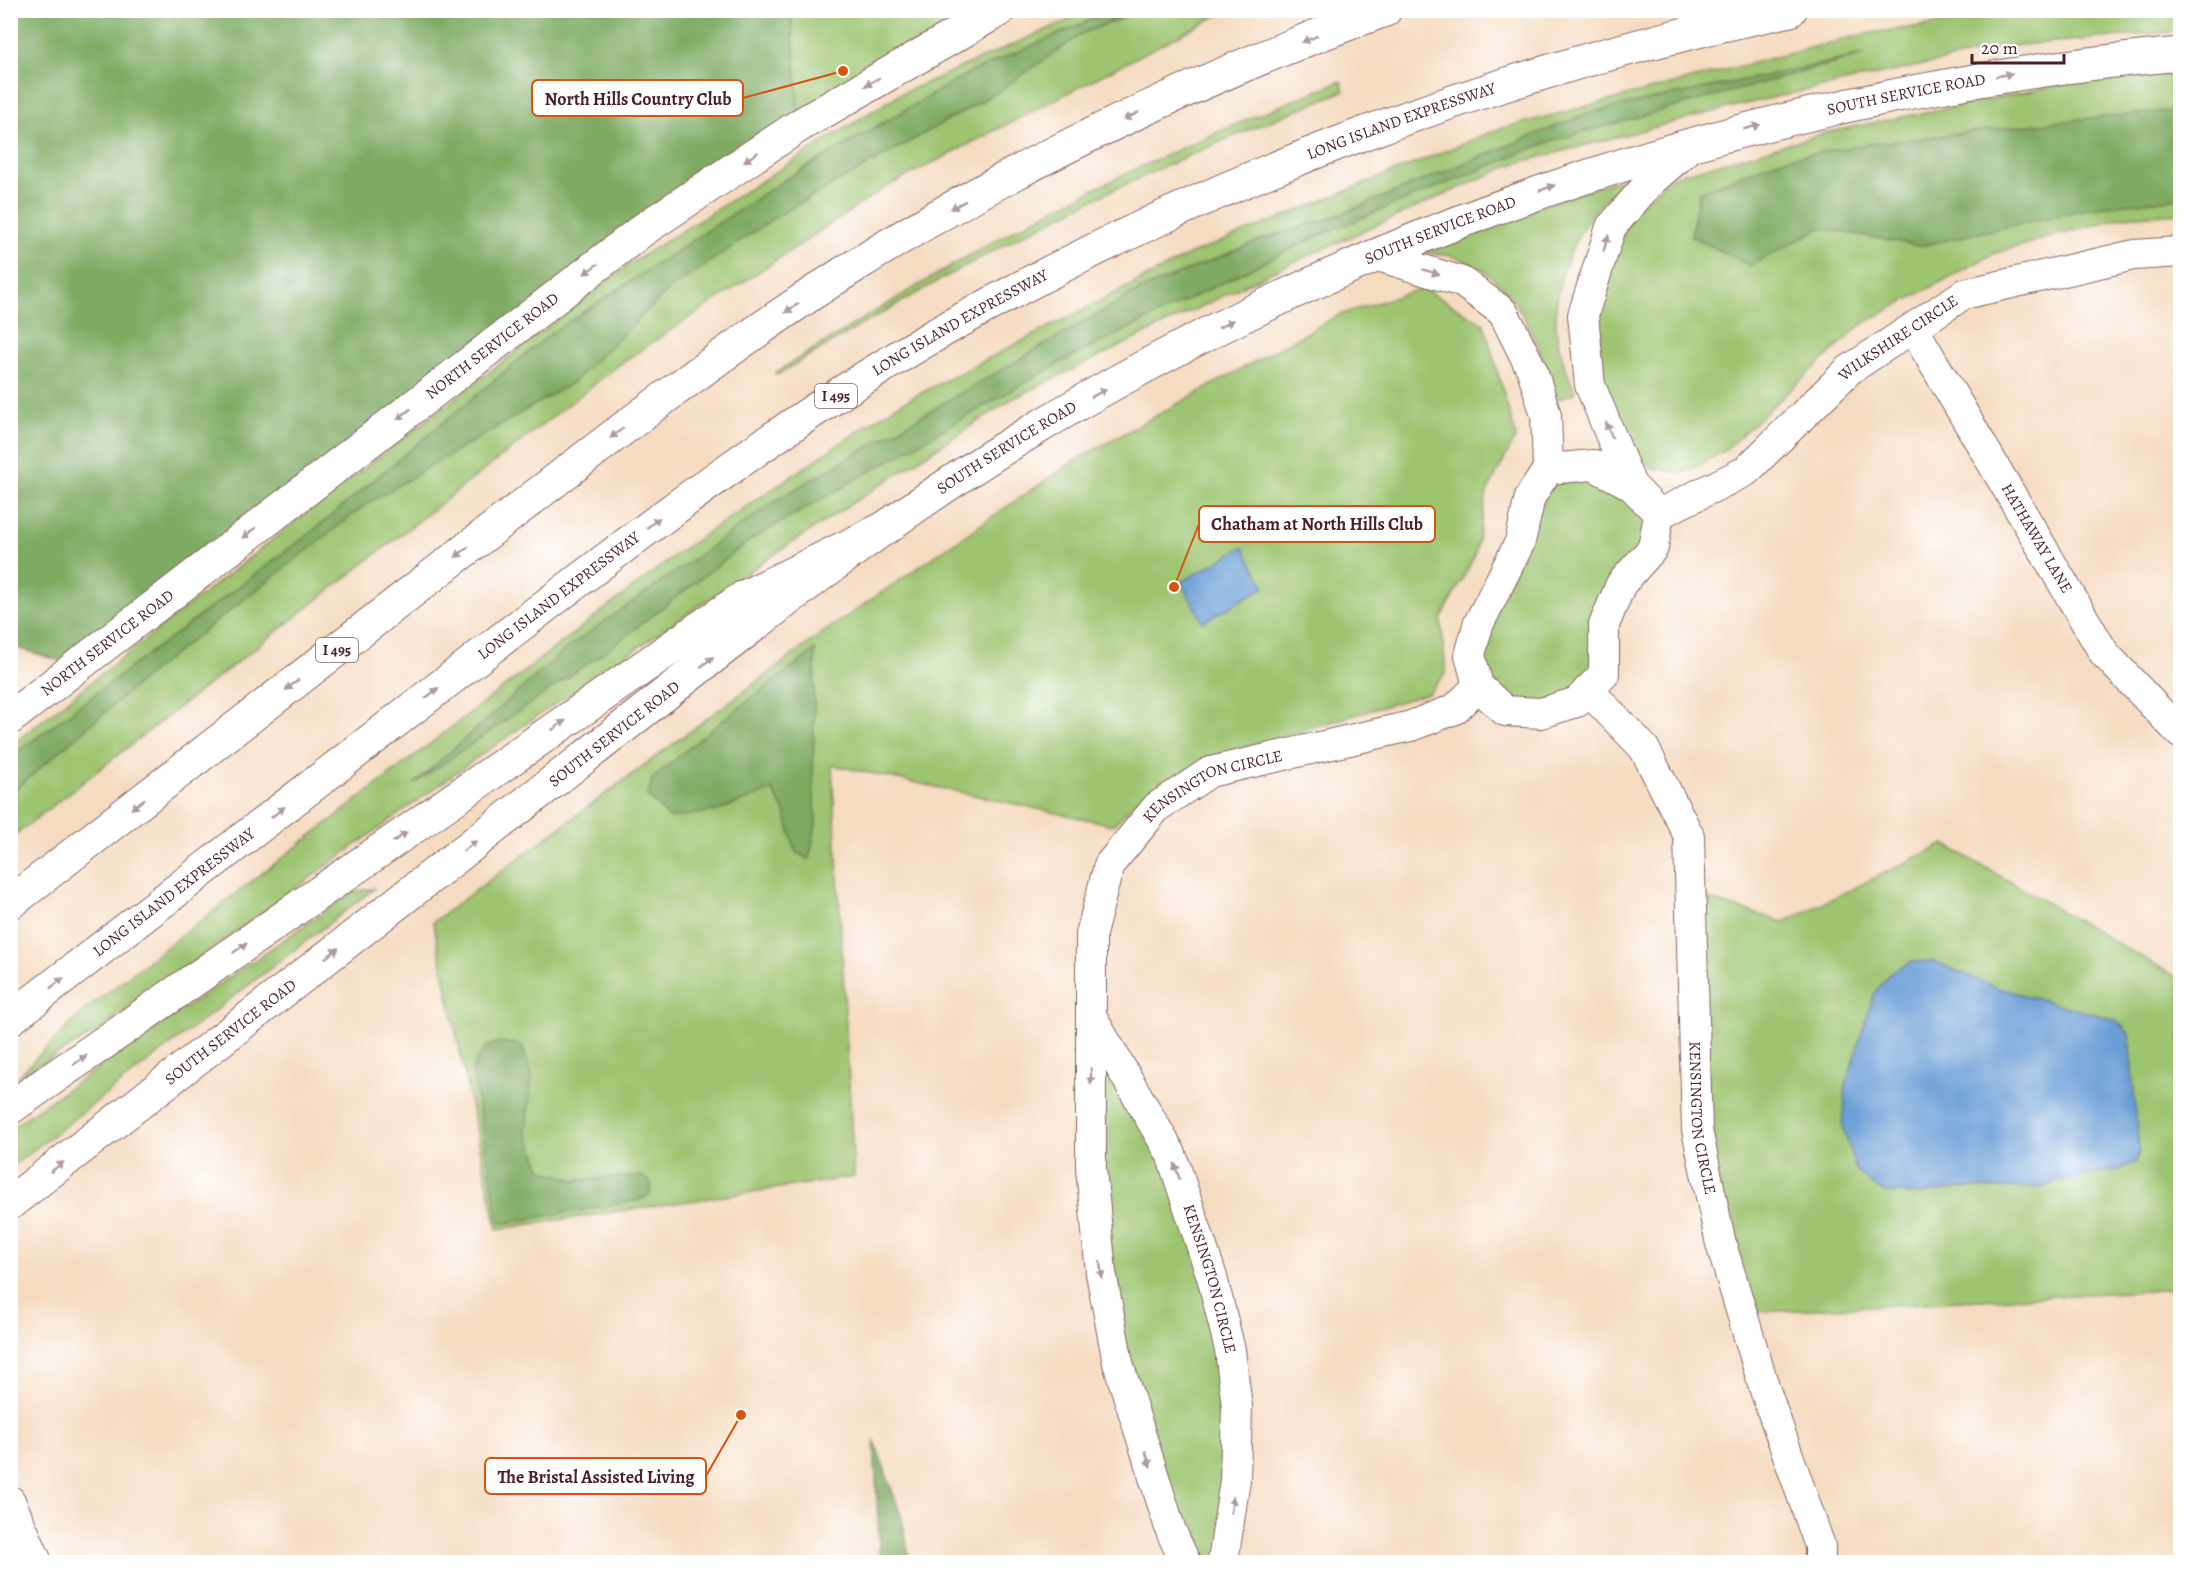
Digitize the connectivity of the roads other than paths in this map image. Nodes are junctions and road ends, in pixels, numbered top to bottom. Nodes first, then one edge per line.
1 (999, 10) edge
2 (1384, 10) edge
3 (1790, 10) edge
4 (2181, 54) edge
5 (1695, 143) junction
6 (2181, 252) edge
7 (1375, 255) junction
8 (1913, 328) junction
9 (1548, 469) junction
10 (1630, 485) junction
11 (1659, 514) junction
12 (891, 525) junction
13 (1478, 686) junction
14 (1588, 690) junction
15 (10, 717) edge
16 (2181, 733) edge
17 (10, 903) edge
18 (1091, 1017) junction
19 (10, 1019) edge
20 (10, 1108) edge
21 (12, 1204) edge
22 (10, 1501) edge
23 (37, 1563) edge
24 (1185, 1563) edge
25 (1223, 1563) edge
26 (1820, 1563) edge

1 -> 15 main road, NORTH SERVICE ROAD
2 -> 17 main road, I 495
19 -> 3 main road, LONG ISLAND EXPRESSWAY / I 495
5 -> 4 main road, SOUTH SERVICE ROAD
7 -> 5 main road, SOUTH SERVICE ROAD
10 -> 5 street
6 - 8 street, WILKSHIRE CIRCLE
7 -> 9 street
12 -> 7 main road, SOUTH SERVICE ROAD
8 - 11 street, WILKSHIRE CIRCLE
8 - 16 street, HATHAWAY LANE
9 - 10 street
9 - 13 street
10 - 11 street
11 - 14 street
20 -> 12 main road
21 -> 12 main road, SOUTH SERVICE ROAD
13 - 14 street
13 - 18 street, KENSINGTON CIRCLE
14 - 26 street, KENSINGTON CIRCLE
18 -> 24 street, KENSINGTON CIRCLE
25 -> 18 street, KENSINGTON CIRCLE
22 - 23 street

